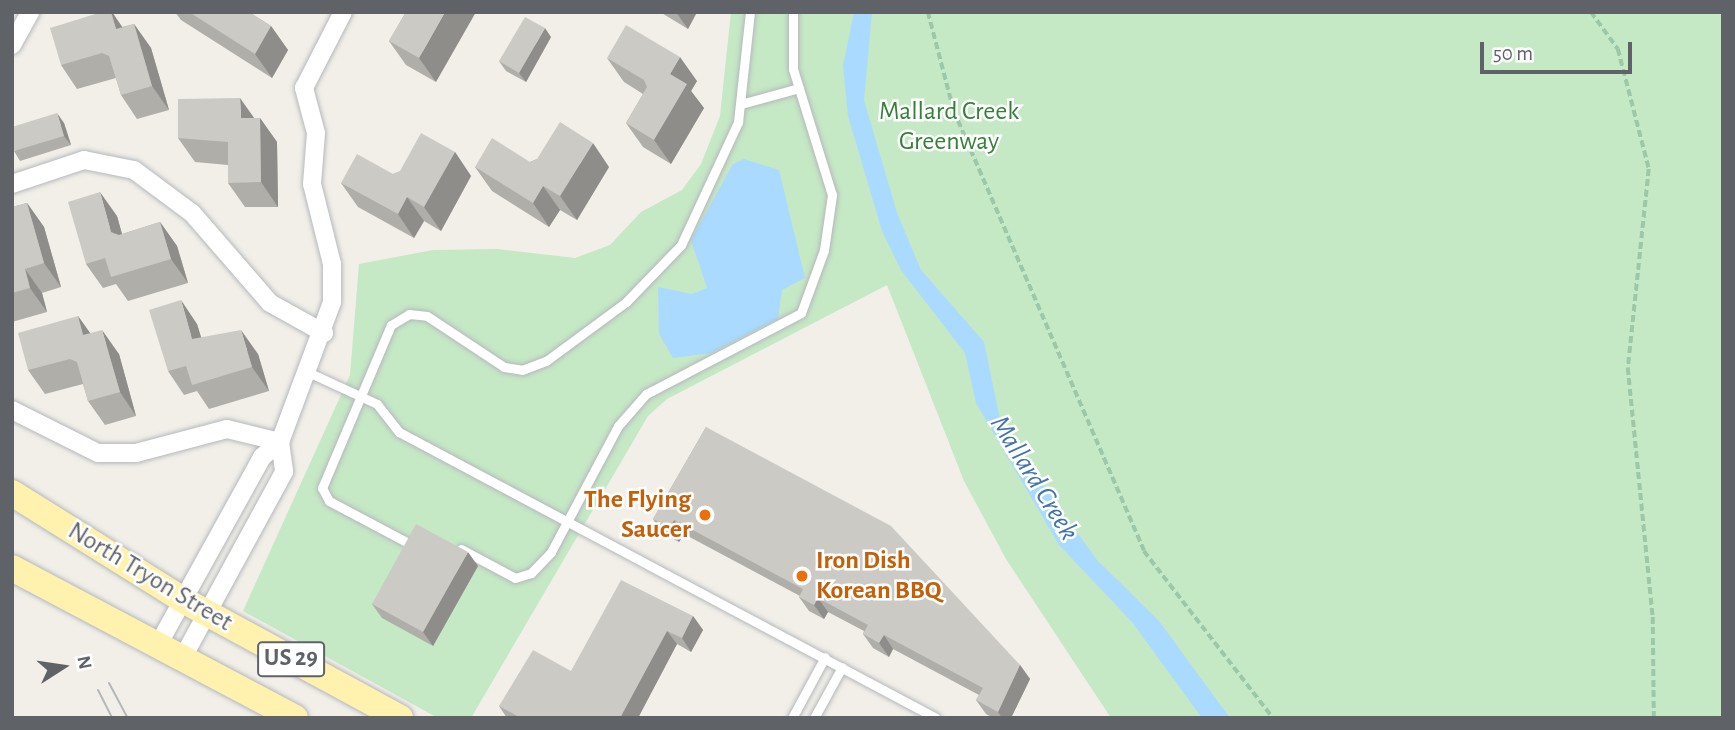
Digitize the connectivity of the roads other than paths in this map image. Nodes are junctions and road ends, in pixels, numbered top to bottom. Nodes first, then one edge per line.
1 (30, 12) edge
2 (343, 12) edge
3 (750, 12) edge
4 (793, 12) edge
5 (12, 45) edge
6 (799, 88) junction
7 (741, 104) junction
8 (12, 184) edge
9 (324, 333) junction
10 (310, 373) junction
11 (363, 396) junction
12 (12, 410) edge
13 (280, 442) junction
14 (12, 493) edge
15 (570, 519) junction
16 (418, 538) edge
17 (448, 541) edge
18 (12, 568) edge
19 (183, 600) junction
20 (207, 613) junction
21 (158, 645) junction
22 (183, 657) junction
23 (825, 657) junction
24 (842, 667) junction
25 (295, 718) edge
26 (400, 718) edge
27 (792, 718) edge
28 (814, 718) edge
29 (936, 718) edge

1 - 5 street
2 - 9 street
3 - 7 lane
4 - 6 lane
6 - 7 lane
6 - 15 lane
7 - 11 lane
8 - 9 street
9 - 10 street
10 - 11 lane
10 - 13 street
11 - 15 lane
11 - 16 lane
12 - 13 street
13 - 19 street
13 - 20 street
14 - 19 main road, North Tryon Street / US 29
15 - 17 lane
15 - 23 lane
18 - 21 main road, North Tryon Street / US 29
19 - 20 main road, North Tryon Street / US 29
19 - 21 street
20 - 22 street
20 - 26 main road, North Tryon Street / US 29
21 - 22 main road, North Tryon Street / US 29
22 - 25 main road, North Tryon Street / US 29
23 - 24 lane
23 - 27 lane
24 - 28 lane
24 - 29 lane

